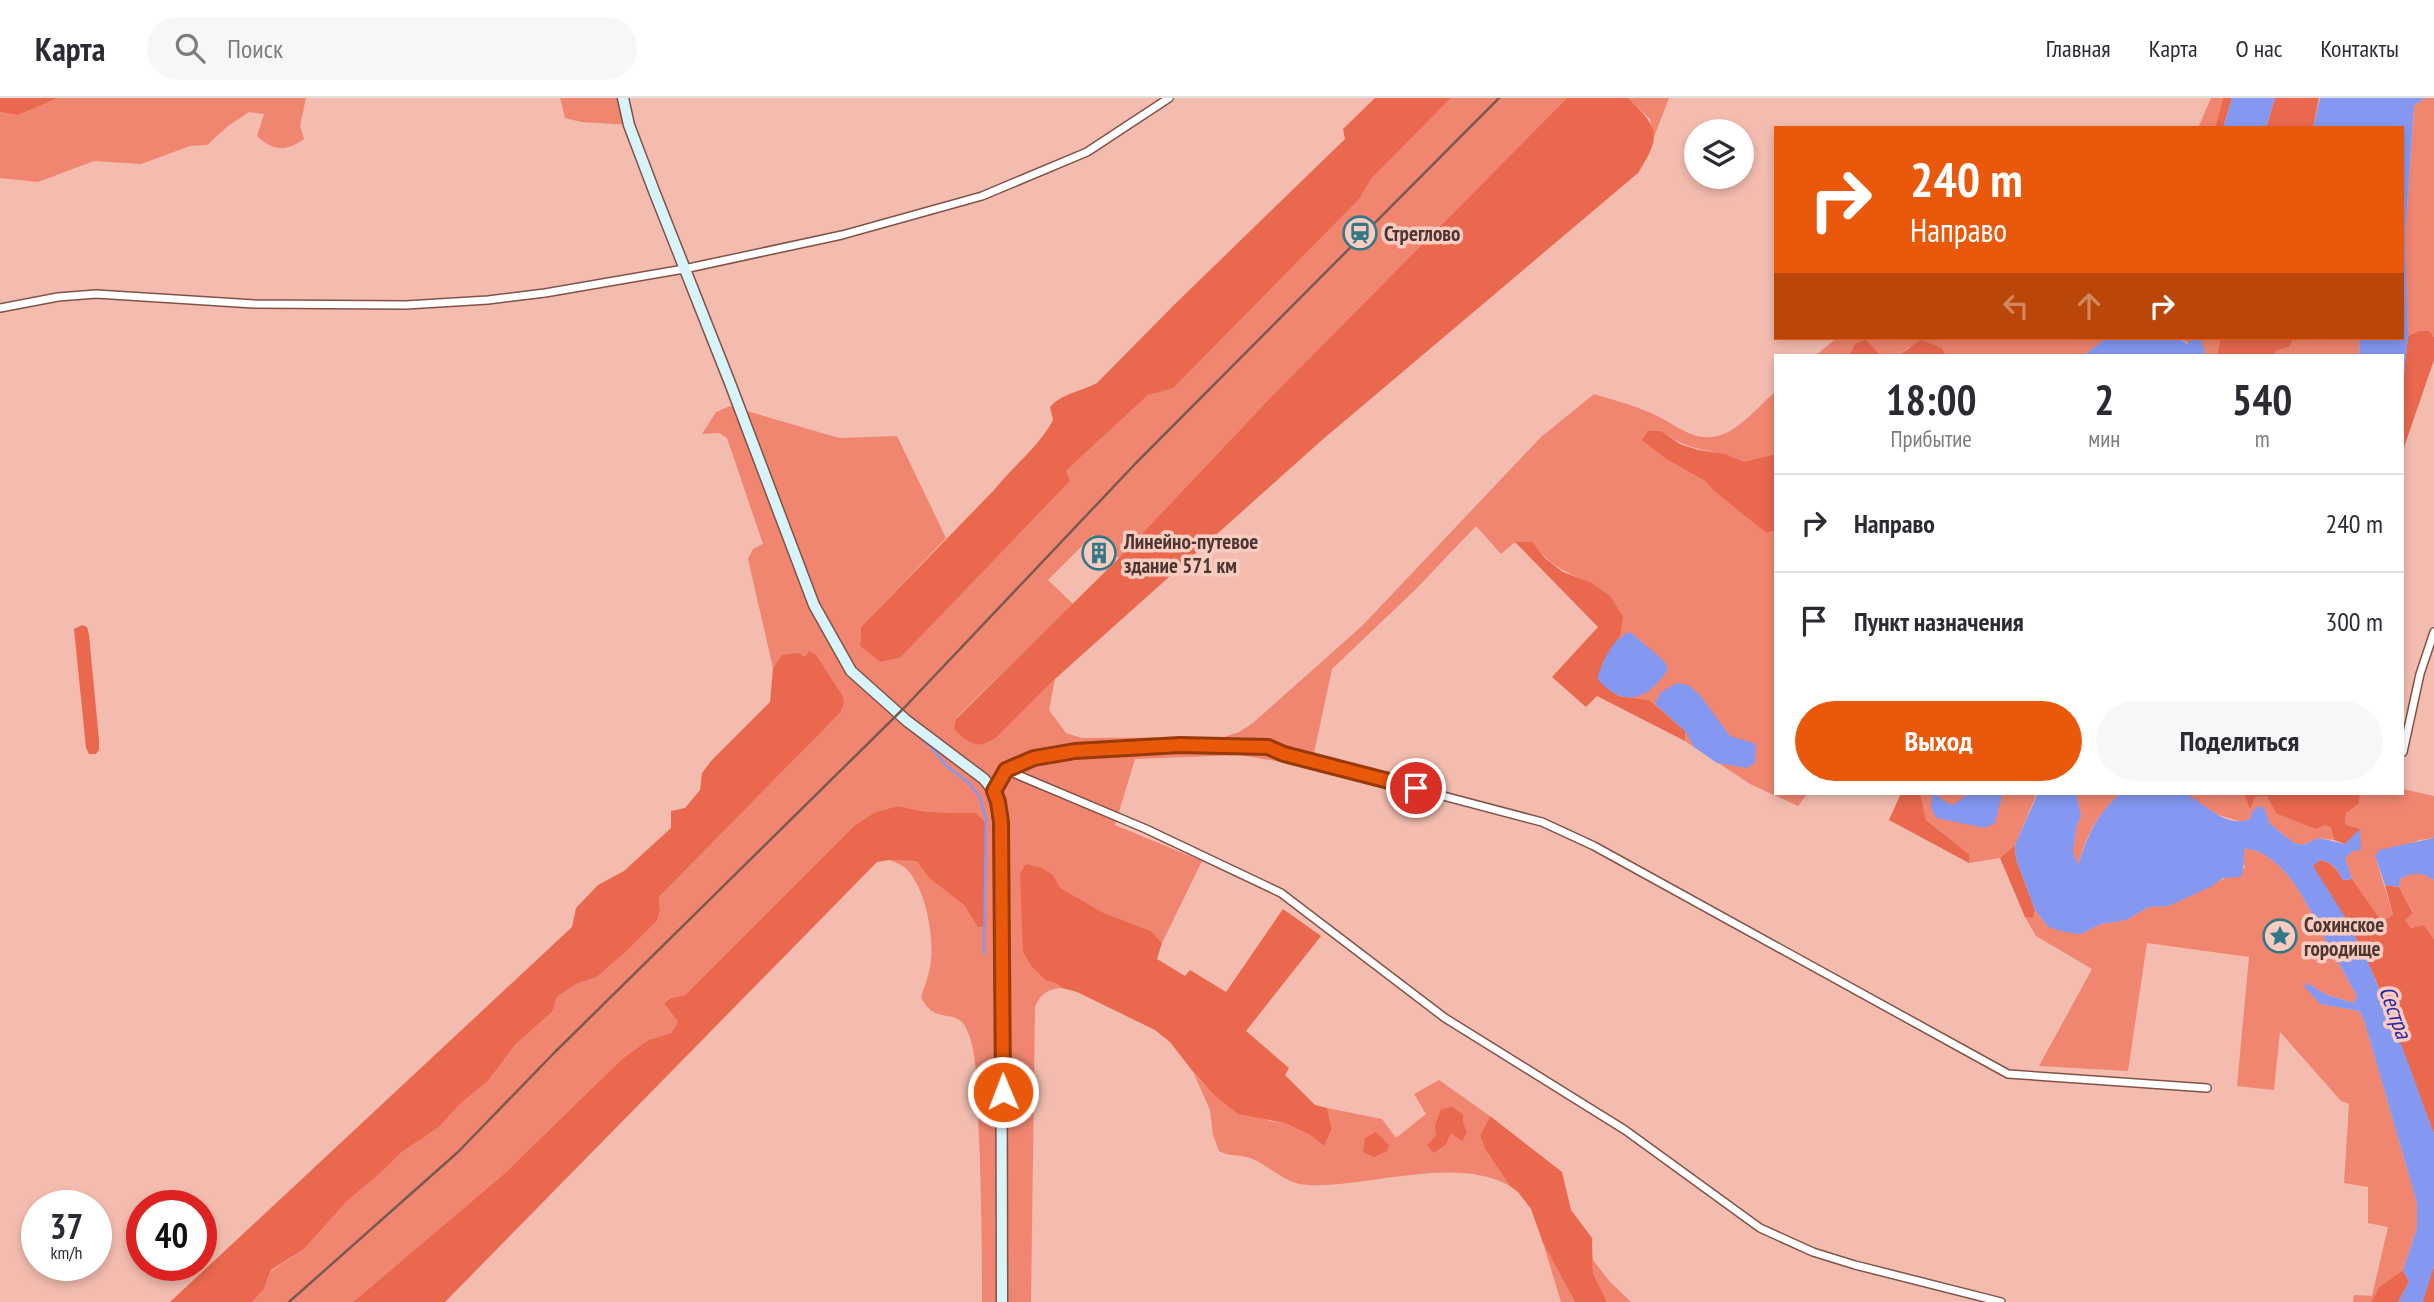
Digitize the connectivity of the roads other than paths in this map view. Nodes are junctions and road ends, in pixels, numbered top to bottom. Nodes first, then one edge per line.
1 (622, 98) edge
2 (1169, 98) edge
3 (684, 269) junction
4 (0, 308) edge
5 (2434, 632) edge
6 (2404, 747) edge
7 (1006, 770) junction
8 (994, 791) junction
9 (2207, 1087) dead end
10 (1002, 1302) edge
11 (2000, 1302) edge

1 - 3 street
2 - 3 street
3 - 4 street
3 - 8 street
5 - 6 street
7 - 8 street
7 - 9 street
7 - 11 street
8 - 10 street

